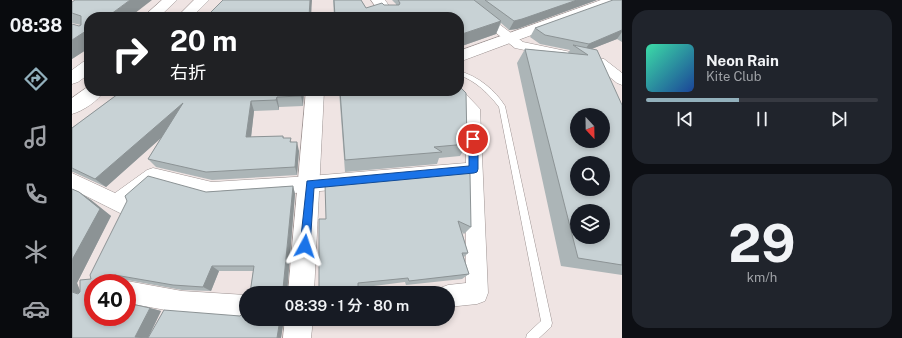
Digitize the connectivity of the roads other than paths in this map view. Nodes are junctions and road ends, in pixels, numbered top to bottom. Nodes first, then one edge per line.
1 (170, 0) edge
2 (202, 0) edge
3 (378, 0) edge
4 (460, 0) edge
5 (613, 0) edge
6 (156, 12) edge
7 (189, 12) edge
8 (386, 12) edge
9 (509, 38) junction
10 (464, 55) edge
11 (84, 70) edge
12 (464, 74) edge
13 (72, 78) edge
14 (622, 80) edge
15 (88, 96) edge
16 (316, 96) edge
17 (460, 96) edge
18 (72, 107) edge
19 (474, 169) junction
20 (72, 180) edge
21 (310, 184) junction
22 (117, 203) junction
23 (120, 222) edge
24 (302, 286) edge
25 (136, 295) edge
26 (455, 295) edge
27 (239, 306) edge
28 (298, 326) edge
29 (297, 338) edge
30 (532, 338) edge

1 - 6 highway
2 - 7 highway
3 - 8 street
4 - 9 street
5 - 9 street
9 - 10 street
9 - 14 street
11 - 13 highway
12 - 30 lane
15 - 18 highway
16 - 21 street
17 - 19 street
19 - 21 street
19 - 26 street
20 - 22 street
21 - 22 street
21 - 24 street
22 - 23 street
25 - 27 street
28 - 29 street

